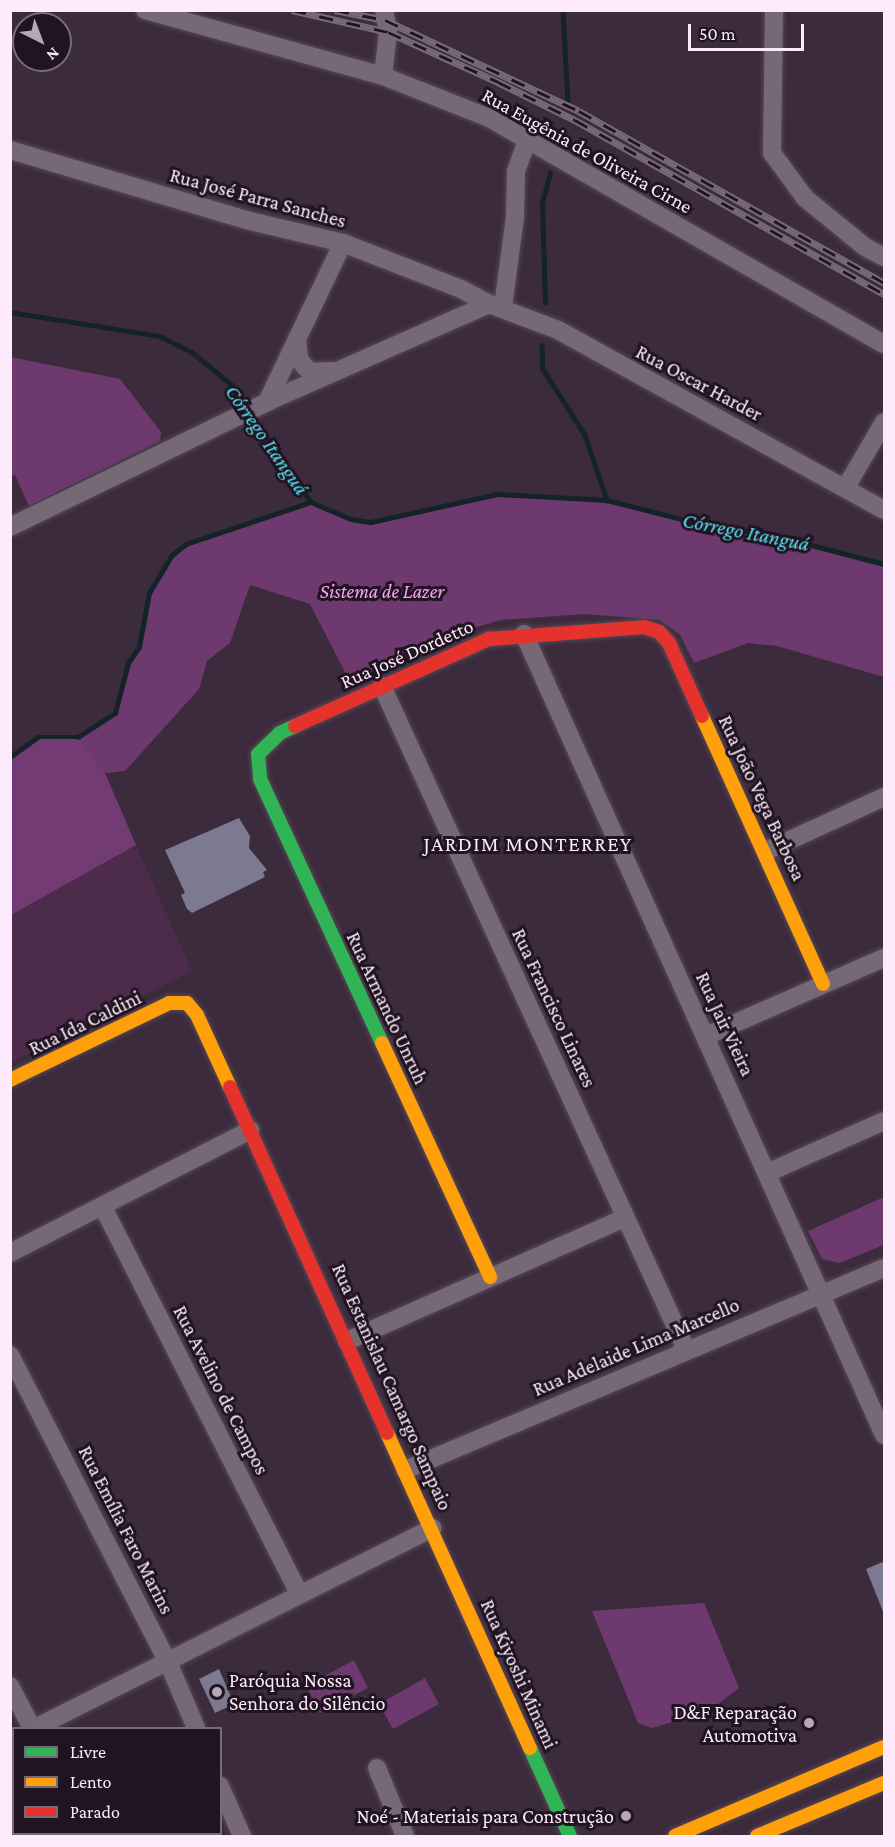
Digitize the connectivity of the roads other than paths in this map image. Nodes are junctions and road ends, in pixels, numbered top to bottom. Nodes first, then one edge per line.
1 (145, 10) edge
2 (384, 10) edge
3 (774, 10) edge
4 (383, 76) junction
5 (527, 141) junction
6 (10, 150) edge
7 (343, 243) junction
8 (885, 257) edge
9 (496, 306) junction
10 (297, 339) junction
11 (885, 344) edge
12 (340, 368) junction
13 (265, 403) junction
14 (885, 422) edge
15 (846, 487) junction
16 (885, 510) edge
17 (10, 527) edge
18 (659, 632) joint
19 (524, 634) junction
20 (382, 686) junction
21 (258, 754) joint
22 (885, 797) edge
23 (766, 851) junction
24 (885, 958) edge
25 (823, 984) junction
26 (177, 1002) joint
27 (706, 1036) junction
28 (10, 1080) edge
29 (885, 1121) edge
30 (250, 1130) junction
31 (769, 1172) junction
32 (103, 1207) junction
33 (625, 1218) junction
34 (10, 1253) edge
35 (885, 1268) edge
36 (490, 1276) junction
37 (822, 1293) junction
38 (347, 1341) junction
39 (686, 1349) junction
40 (10, 1355) edge
41 (885, 1435) edge
42 (405, 1470) junction
43 (432, 1528) junction
44 (299, 1593) junction
45 (168, 1662) junction
46 (10, 1686) edge
47 (33, 1727) edge
48 (36, 1727) edge
49 (196, 1727) edge
50 (885, 1748) edge
51 (376, 1768) dead end
52 (885, 1782) edge
53 (222, 1791) edge
54 (242, 1836) edge
55 (405, 1836) edge
56 (570, 1836) edge
57 (675, 1836) edge
58 (757, 1836) edge

1 - 4 street, Rua Eugênia de Oliveira Cirne
2 - 4 street
3 - 8 street
4 - 5 street, Rua Eugênia de Oliveira Cirne
5 - 9 street
5 - 11 street, Rua Eugênia de Oliveira Cirne
6 - 7 street, Rua José Parra Sanches
7 - 9 street, Rua José Parra Sanches
7 - 10 street
9 - 12 street
9 - 15 street, Rua Oscar Harder
10 - 12 street
10 - 13 street
12 - 13 street
13 - 17 street
14 - 15 street
15 - 16 street, Rua Oscar Harder
18 - 19 street, Rua José Dordetto
18 - 23 street, Rua João Vega Barbosa
19 - 20 street, Rua José Dordetto
19 - 27 street, Rua Jair Vieira
20 - 21 street, Rua José Dordetto
20 - 33 street, Rua Francisco Linares
21 - 36 street, Rua Armando Unruh
22 - 23 street
23 - 25 street, Rua João Vega Barbosa
24 - 25 street
25 - 27 street
26 - 28 street, Rua Ida Caldini
26 - 30 street, Rua Estanislau Camargo Sampaio
27 - 31 street, Rua Jair Vieira
29 - 31 street
30 - 32 street
30 - 38 street, Rua Estanislau Camargo Sampaio
31 - 37 street, Rua Jair Vieira
32 - 34 street
32 - 44 street, Rua Avelino de Campos
33 - 36 street
33 - 39 street, Rua Francisco Linares
35 - 37 street, Rua Adelaide Lima Marcello
36 - 38 street
37 - 39 street, Rua Adelaide Lima Marcello
37 - 41 street, Rua Jair Vieira
38 - 42 street, Rua Estanislau Camargo Sampaio
39 - 42 street, Rua Adelaide Lima Marcello
40 - 45 street, Rua Emília Faro Marins
42 - 43 street, Rua Estanislau Camargo Sampaio
43 - 44 street, Rua Estanislau Camargo Sampaio
43 - 56 street, Rua Kiyoshi Minami
44 - 45 street, Rua Estanislau Camargo Sampaio
45 - 48 street, Rua Estanislau Camargo Sampaio
45 - 49 street, Rua Emília Faro Marins
46 - 47 street
50 - 57 street
51 - 55 street
52 - 58 street
53 - 54 street

